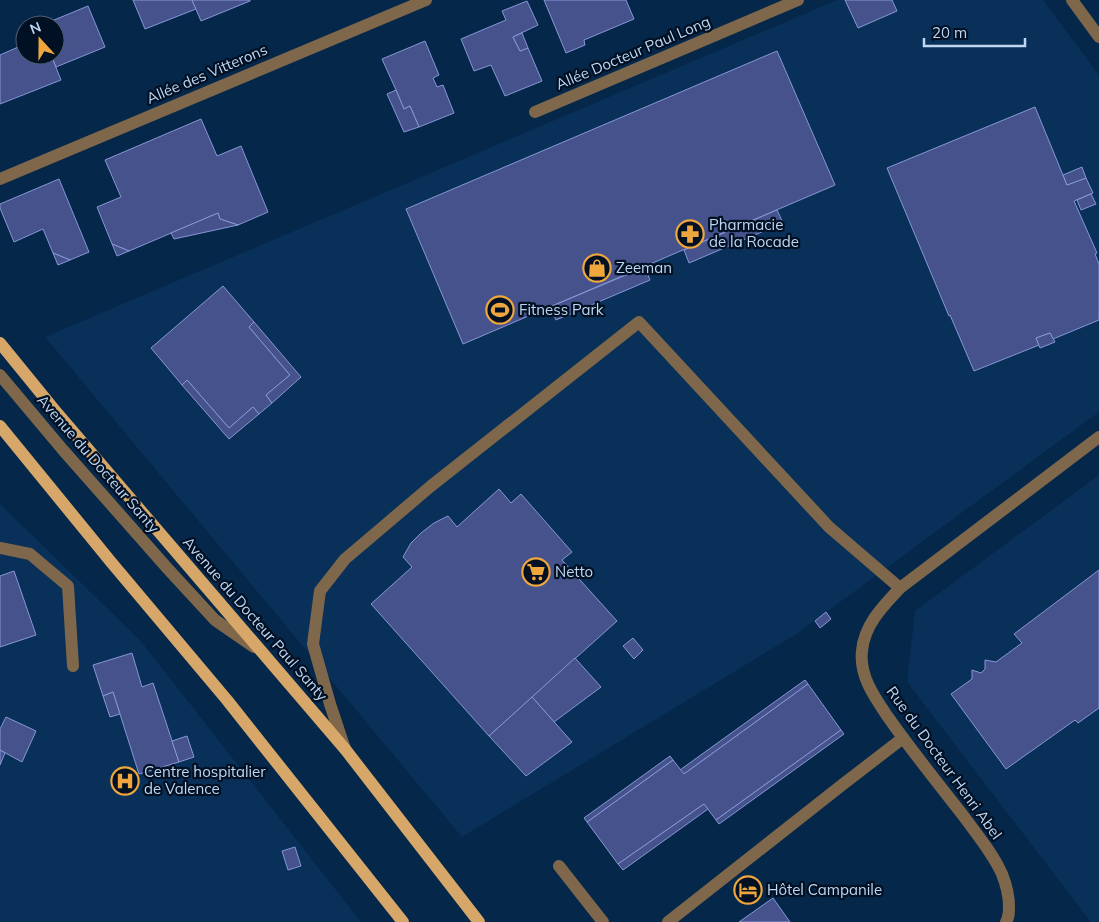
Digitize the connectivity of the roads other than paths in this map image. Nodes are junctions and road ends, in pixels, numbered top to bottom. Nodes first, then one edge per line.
1 (426, 0) edge
2 (798, 0) edge
3 (1072, 0) edge
4 (1099, 37) edge
5 (535, 112) dead end
6 (0, 179) edge
7 (0, 343) edge
8 (0, 375) edge
9 (0, 426) edge
10 (1097, 442) edge
11 (0, 548) edge
12 (900, 588) junction
13 (263, 652) junction
14 (73, 666) dead end
15 (903, 738) junction
16 (345, 749) junction
17 (559, 866) dead end
18 (1011, 921) edge
19 (403, 922) edge
20 (479, 922) edge
21 (603, 922) edge
22 (668, 922) edge

1 - 6 street, Allée des Vitterons
2 - 5 street, Allée Docteur Paul Long
3 - 4 street
7 - 13 main road, Avenue du Docteur Paul Santy
8 - 13 street, Avenue du Docteur Santy
9 - 19 main road
10 - 12 street, Rue du Docteur Henri Abel
11 - 14 street
12 - 15 street, Rue du Docteur Henri Abel
12 - 16 street
13 - 16 main road, Avenue du Docteur Paul Santy
15 - 18 street, Rue du Docteur Henri Abel
15 - 22 street
16 - 20 main road, Avenue du Docteur Paul Santy
17 - 21 street

